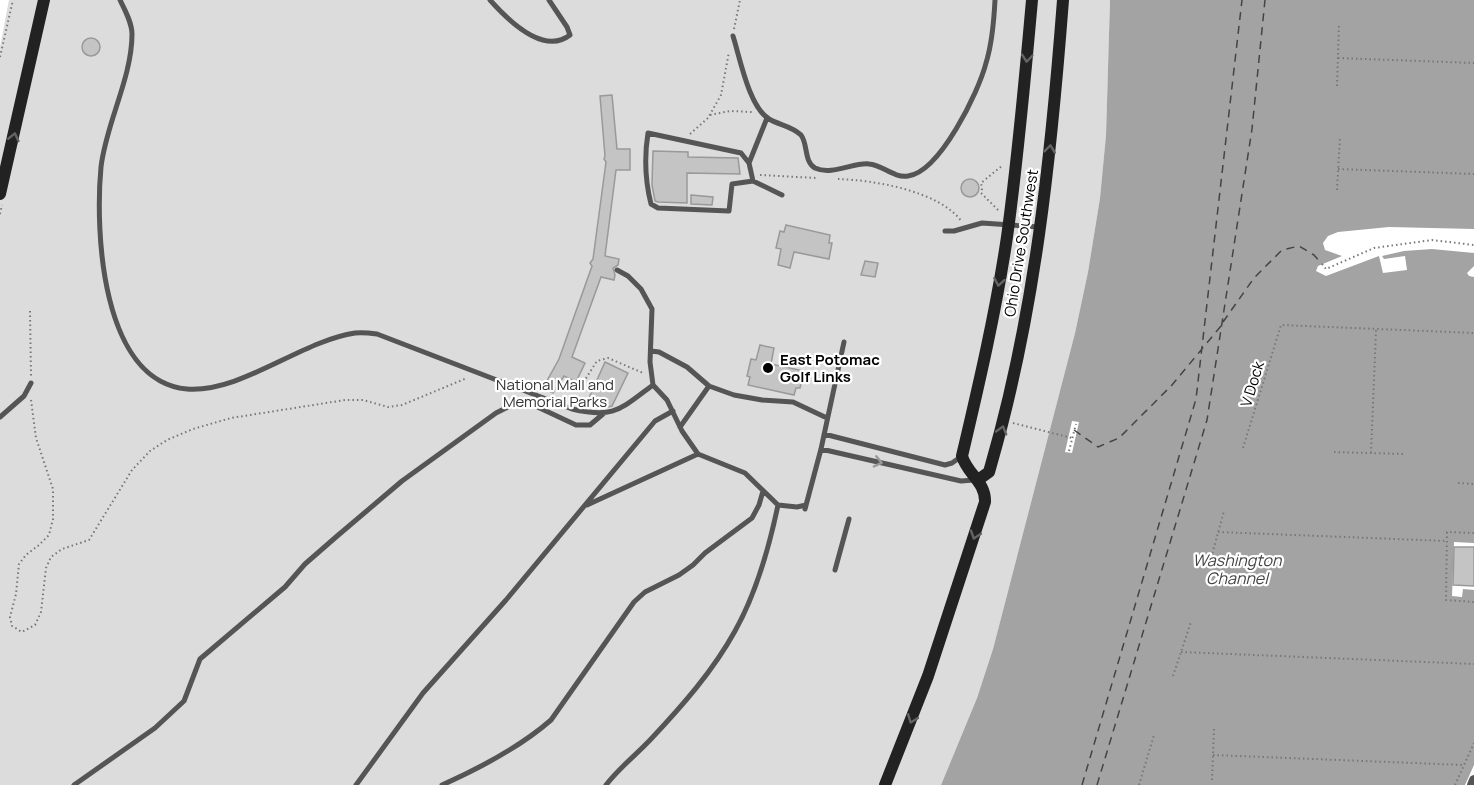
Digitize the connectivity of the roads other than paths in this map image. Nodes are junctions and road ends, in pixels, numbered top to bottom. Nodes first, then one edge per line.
1 (44, 0) edge
2 (120, 0) edge
3 (490, 0) edge
4 (549, 0) edge
5 (995, 0) edge
6 (1032, 0) edge
7 (1063, 0) edge
8 (733, 36) road end
9 (767, 118) junction
10 (749, 163) junction
11 (753, 181) junction
12 (0, 194) edge
13 (782, 195) dead end
14 (1008, 224) junction
15 (1041, 228) junction
16 (945, 231) dead end
17 (616, 270) dead end
18 (844, 342) dead end
19 (651, 351) junction
20 (31, 383) road end
21 (653, 385) junction
22 (709, 386) junction
23 (673, 411) junction
24 (604, 413) junction
25 (0, 417) edge
26 (827, 418) junction
27 (680, 427) junction
28 (824, 434) junction
29 (821, 448) junction
30 (698, 454) junction
31 (962, 456) junction
32 (978, 480) junction
33 (763, 491) junction
34 (778, 505) junction
35 (586, 506) junction
36 (849, 519) dead end
37 (836, 570) dead end
38 (1474, 780) edge
39 (74, 785) edge
40 (356, 785) edge
41 (442, 785) edge
42 (606, 785) edge
43 (885, 785) edge
44 (1472, 785) edge

12 -> 1 street
2 - 24 lane
3 - 4 lane
5 - 9 lane
6 -> 14 street, Ohio Drive Southwest
15 -> 7 street, Ohio Drive Southwest
8 - 9 lane
9 - 10 lane
10 - 11 lane
10 - 11 lane
11 - 13 lane
14 - 15 lane
14 - 16 lane
14 -> 31 street, Ohio Drive Southwest
32 -> 15 street, Ohio Drive Southwest
17 - 19 lane
18 - 26 lane
19 - 21 lane
19 - 22 lane
20 - 25 lane
21 - 23 lane
21 - 24 lane
22 - 26 lane
22 - 27 lane
23 - 27 lane
23 - 35 lane
24 - 39 lane
26 - 28 lane
27 - 30 lane
28 - 29 lane
28 - 31 lane
29 -> 32 lane
29 - 34 lane
30 - 33 lane
30 - 35 lane
31 - 32 street
32 -> 43 street
33 - 34 lane
33 - 41 lane
34 - 42 lane
35 - 40 lane
36 - 37 lane
38 - 44 street

